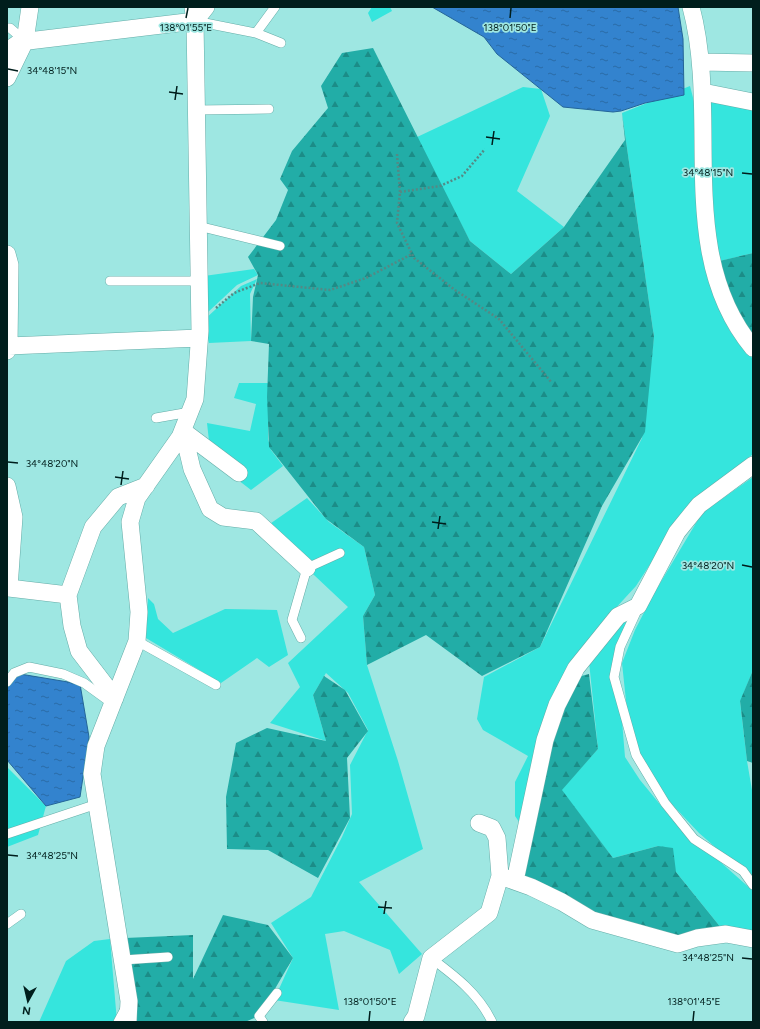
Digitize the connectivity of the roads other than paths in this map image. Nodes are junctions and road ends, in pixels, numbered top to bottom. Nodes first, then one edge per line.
1 (30, 7) edge
2 (206, 7) edge
3 (275, 7) edge
4 (692, 7) edge
5 (194, 14) edge
6 (7, 28) edge
7 (256, 33) junction
8 (25, 41) junction
9 (281, 43) dead end
10 (7, 51) edge
11 (701, 62) junction
12 (753, 63) edge
13 (7, 78) edge
14 (703, 92) junction
15 (753, 102) edge
16 (269, 109) dead end
17 (197, 110) junction
18 (198, 226) junction
19 (280, 246) dead end
20 (7, 254) edge
21 (110, 281) dead end
22 (199, 281) junction
23 (199, 330) junction
24 (753, 348) edge
25 (8, 349) edge
26 (190, 412) junction
27 (156, 418) dead end
28 (183, 431) junction
29 (753, 465) edge
30 (238, 473) dead end
31 (7, 486) edge
32 (146, 486) junction
33 (340, 553) dead end
34 (307, 568) junction
35 (8, 588) edge
36 (68, 595) junction
37 (638, 606) junction
38 (301, 638) dead end
39 (137, 641) junction
40 (7, 682) edge
41 (216, 685) dead end
42 (114, 701) junction
43 (97, 804) junction
44 (479, 823) dead end
45 (8, 831) edge
46 (508, 879) junction
47 (753, 885) edge
48 (21, 914) dead end
49 (7, 924) edge
50 (753, 939) edge
51 (168, 957) dead end
52 (431, 958) junction
53 (122, 960) junction
54 (277, 993) dead end
55 (129, 1001) junction
56 (118, 1022) edge
57 (128, 1022) edge
58 (263, 1022) edge
59 (412, 1022) edge
60 (492, 1022) edge

1 - 8 street
2 - 5 street
3 - 7 lane
4 - 11 street
5 - 7 lane
5 - 8 street
5 - 17 street
6 - 8 lane
7 - 9 lane
8 - 10 street
8 - 13 street
11 - 12 street
11 - 14 street
14 - 15 street
14 - 24 street
16 - 17 lane
17 - 18 street
18 - 19 lane
18 - 22 street
20 - 25 street
21 - 22 lane
22 - 23 street
23 - 25 street
23 - 26 street
26 - 27 lane
26 - 28 street
28 - 30 street
28 - 32 street
28 - 34 street
29 - 37 street
31 - 35 street
32 - 36 street
32 - 39 street
33 - 34 lane
34 - 38 lane
35 - 36 street
36 - 42 street
37 - 46 street
37 - 47 lane
39 - 41 lane
39 - 42 street
40 - 42 lane
42 - 43 street
43 - 45 lane
43 - 53 street
44 - 46 street
46 - 50 street
46 - 52 street
48 - 49 lane
51 - 53 lane
52 - 59 street
52 - 60 lane
53 - 55 street
54 - 58 lane
55 - 56 lane
55 - 57 street

